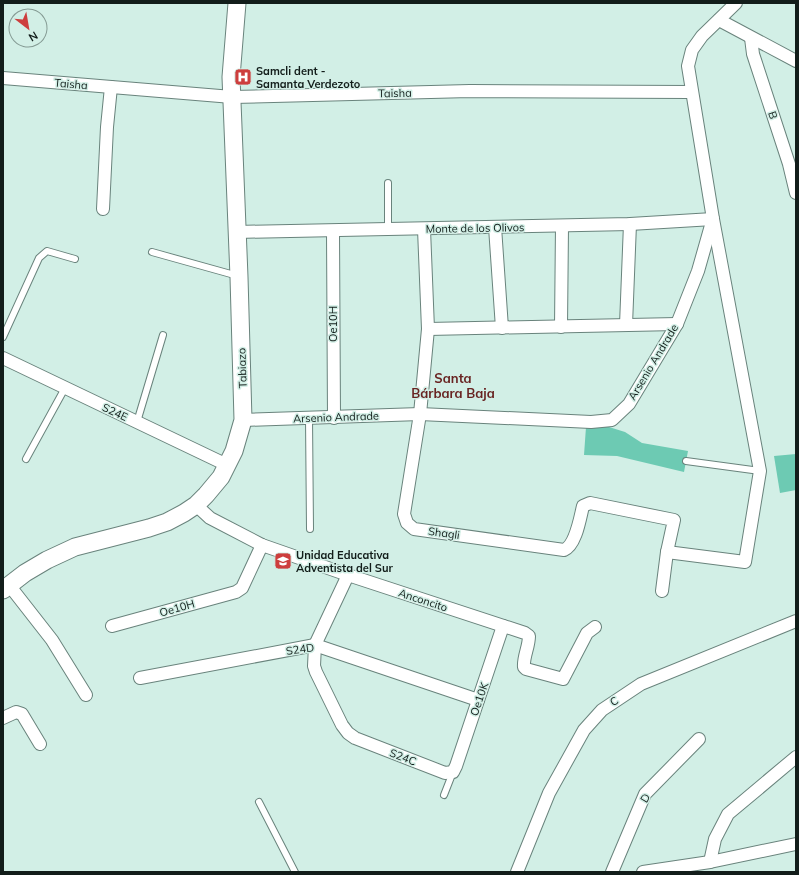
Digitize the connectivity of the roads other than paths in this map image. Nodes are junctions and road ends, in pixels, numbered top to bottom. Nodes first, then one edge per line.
1 (237, 3) edge
2 (736, 3) edge
3 (719, 20) junction
4 (751, 38) junction
5 (796, 61) edge
6 (3, 78) edge
7 (111, 87) junction
8 (691, 92) junction
9 (232, 97) junction
10 (388, 183) dead end
11 (796, 193) edge
12 (104, 209) dead end
13 (713, 219) junction
14 (630, 224) junction
15 (562, 226) junction
16 (495, 227) junction
17 (424, 229) junction
18 (388, 230) junction
19 (332, 231) junction
20 (237, 232) junction
21 (152, 252) dead end
22 (75, 258) dead end
23 (239, 277) junction
24 (677, 324) junction
25 (626, 325) junction
26 (561, 327) junction
27 (502, 328) junction
28 (428, 329) junction
29 (4, 333) edge
30 (163, 335) dead end
31 (3, 358) edge
32 (65, 388) junction
33 (420, 414) junction
34 (309, 418) junction
35 (334, 418) junction
36 (243, 420) junction
37 (137, 422) junction
38 (26, 459) dead end
39 (686, 461) dead end
40 (227, 465) junction
41 (760, 470) junction
42 (196, 505) junction
43 (310, 529) dead end
44 (262, 545) junction
45 (667, 552) junction
46 (348, 576) junction
47 (6, 588) edge
48 (662, 591) dead end
49 (796, 621) edge
50 (112, 626) dead end
51 (503, 626) junction
52 (595, 627) dead end
53 (315, 645) junction
54 (140, 678) dead end
55 (86, 695) dead end
56 (478, 700) junction
57 (3, 718) edge
58 (699, 739) dead end
59 (40, 744) dead end
60 (796, 756) edge
61 (452, 772) junction
62 (444, 795) dead end
63 (259, 802) dead end
64 (796, 844) edge
65 (710, 862) junction
66 (295, 872) edge
67 (516, 872) edge
68 (612, 872) edge
69 (643, 872) edge

1 - 9 street, Tabiazo
2 - 3 street, Arsenio Andrade
3 - 4 street
3 - 8 street, Arsenio Andrade
4 - 5 street
4 - 11 street, B
6 - 7 street, Taisha
7 - 9 street, Taisha
7 - 12 street
8 - 9 street, Taisha
8 - 13 street, Arsenio Andrade
9 - 20 street, Tabiazo
10 - 18 lane
13 - 14 street, Monte de los Olivos
13 - 24 street, Arsenio Andrade
13 - 41 street
14 - 15 street, Monte de los Olivos
14 - 25 street
15 - 16 street, Monte de los Olivos
15 - 26 street
16 - 17 street, Monte de los Olivos
16 - 27 street
17 - 18 street, Monte de los Olivos
17 - 28 street, Shagli
18 - 19 street, Monte de los Olivos
19 - 20 street, Monte de los Olivos
19 - 35 street, Oe10H
20 - 23 street, Tabiazo
21 - 23 lane
22 - 29 lane
23 - 36 street, Tabiazo
24 - 25 street
24 - 33 street, Arsenio Andrade
25 - 26 street
26 - 27 street
27 - 28 street
28 - 33 street, Shagli
30 - 37 lane
31 - 32 street, S24E
32 - 37 street, S24E
32 - 38 lane
33 - 35 street, Arsenio Andrade
33 - 45 street, Shagli
34 - 35 street, Arsenio Andrade
34 - 36 street, Arsenio Andrade
34 - 43 lane
36 - 40 street, Tabiazo
37 - 40 street, S24E
39 - 41 lane
40 - 42 street, Tabiazo
41 - 45 street
42 - 44 street, Anconcito
42 - 47 street, Tabiazo
44 - 46 street, Anconcito
44 - 50 street, Oe10H
45 - 48 street, Shagli
46 - 51 street, Anconcito
46 - 53 street
47 - 55 street
49 - 67 street, C
51 - 52 street, Anconcito
51 - 56 street, Oe10K
53 - 54 street, S24D
53 - 56 street, S24D
53 - 61 street, S24C
56 - 61 street, Oe10K
57 - 59 street
58 - 68 street, D
60 - 65 street
61 - 62 lane
63 - 66 lane
64 - 65 street
65 - 69 street

